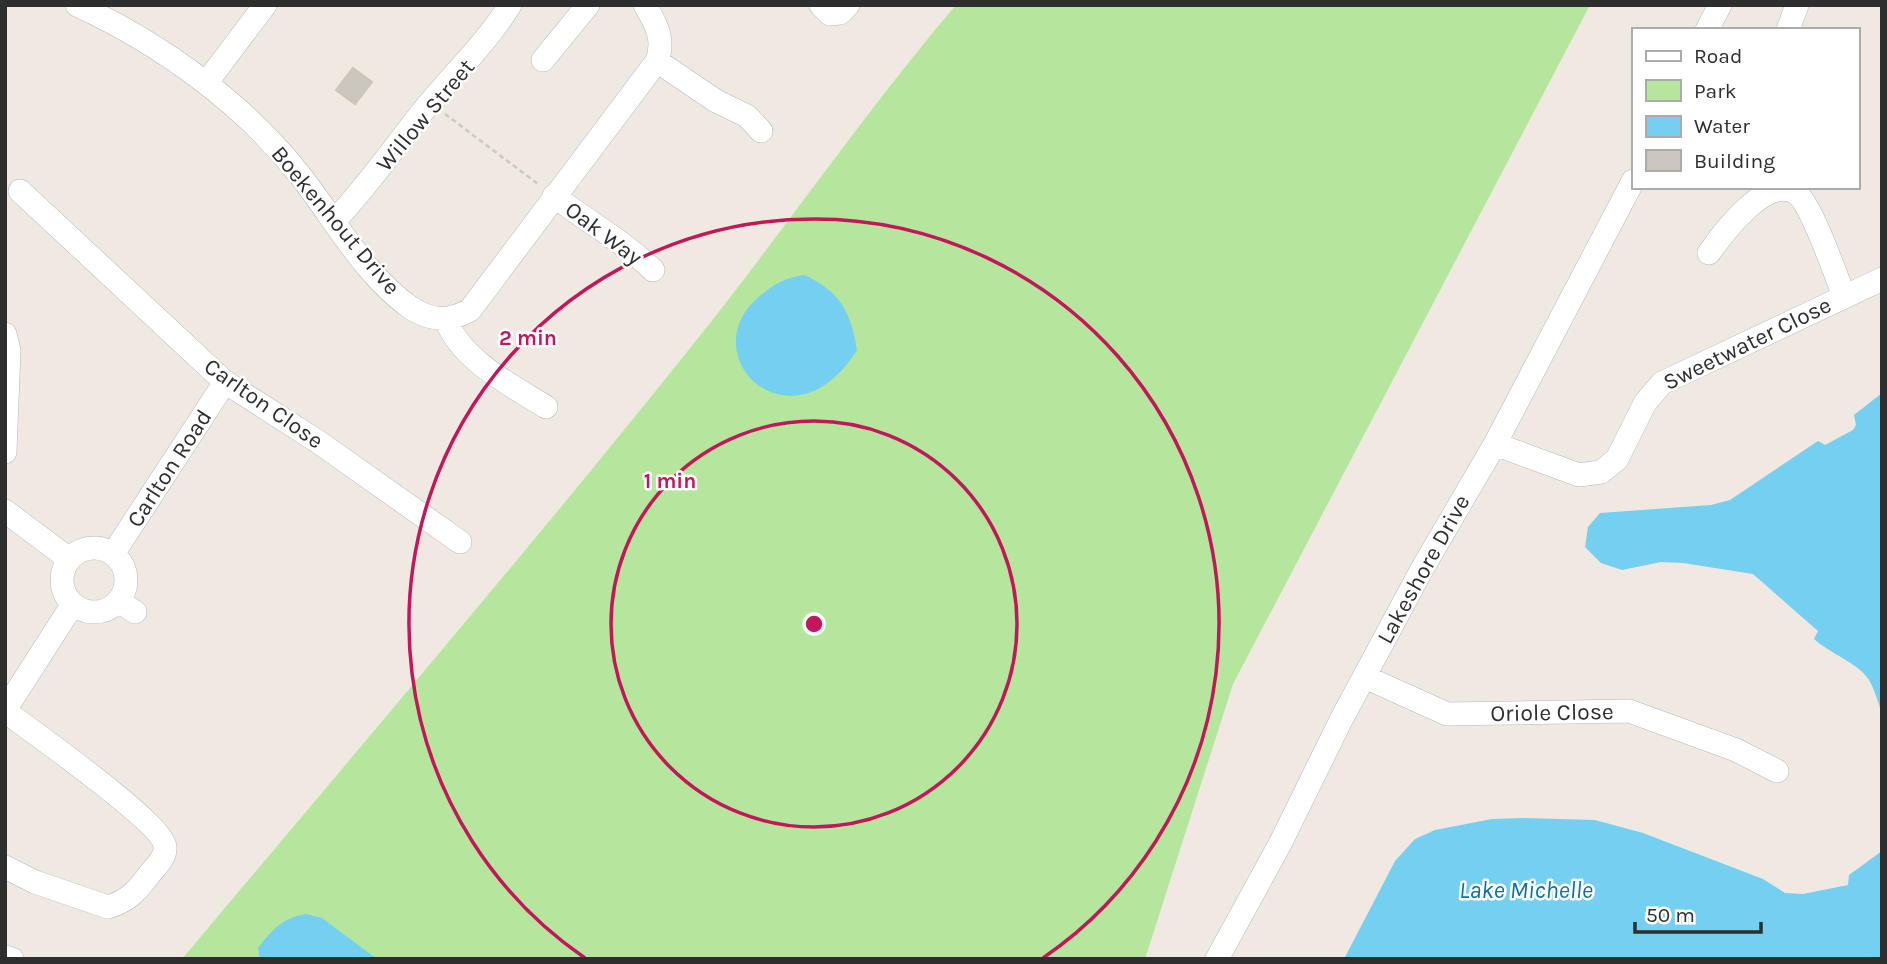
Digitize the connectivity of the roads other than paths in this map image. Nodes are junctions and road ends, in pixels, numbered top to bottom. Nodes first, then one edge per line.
1 (77, 5) edge
2 (265, 5) edge
3 (510, 5) edge
4 (588, 5) edge
5 (645, 5) edge
6 (821, 5) edge
7 (848, 5) edge
8 (1720, 5) edge
9 (1797, 5) edge
10 (1708, 28) edge
11 (1789, 28) edge
12 (543, 60) dead end
13 (657, 61) junction
14 (207, 82) junction
15 (761, 131) dead end
16 (1632, 183) edge
17 (20, 191) dead end
18 (554, 196) junction
19 (335, 220) junction
20 (1709, 253) dead end
21 (653, 271) dead end
22 (1882, 279) edge
23 (1844, 296) junction
24 (446, 320) junction
25 (7, 342) edge
26 (225, 382) junction
27 (546, 407) dead end
28 (1495, 444) junction
29 (5, 452) edge
30 (5, 511) edge
31 (460, 542) dead end
32 (113, 554) junction
33 (69, 559) junction
34 (73, 604) junction
35 (1365, 677) junction
36 (5, 710) edge
37 (1777, 771) dead end
38 (5, 867) edge
39 (5, 957) edge
40 (12, 959) edge
41 (1217, 959) edge

1 - 14 street, Boekenhout Drive
2 - 14 street
3 - 19 street, Willow Street
4 - 12 street
5 - 13 street
6 - 7 street
8 - 10 street
9 - 11 street
13 - 15 street
13 - 18 street
14 - 19 street, Boekenhout Drive
16 - 28 street, Lakeshore Drive
17 - 26 street, Carlton Close
18 - 21 street, Oak Way
18 - 24 street
19 - 24 street, Boekenhout Drive
20 - 23 street
22 - 23 street, Sweetwater Close
23 - 28 street, Sweetwater Close
24 - 27 street
25 - 29 street
26 - 31 street, Carlton Close
26 - 32 street, Carlton Road
28 - 35 street, Lakeshore Drive
30 - 33 street
32 - 33 street
32 - 34 street
33 - 34 street
34 - 36 street
35 - 37 street, Oriole Close
35 - 41 street, Lakeshore Drive
36 - 38 street
39 - 40 street

